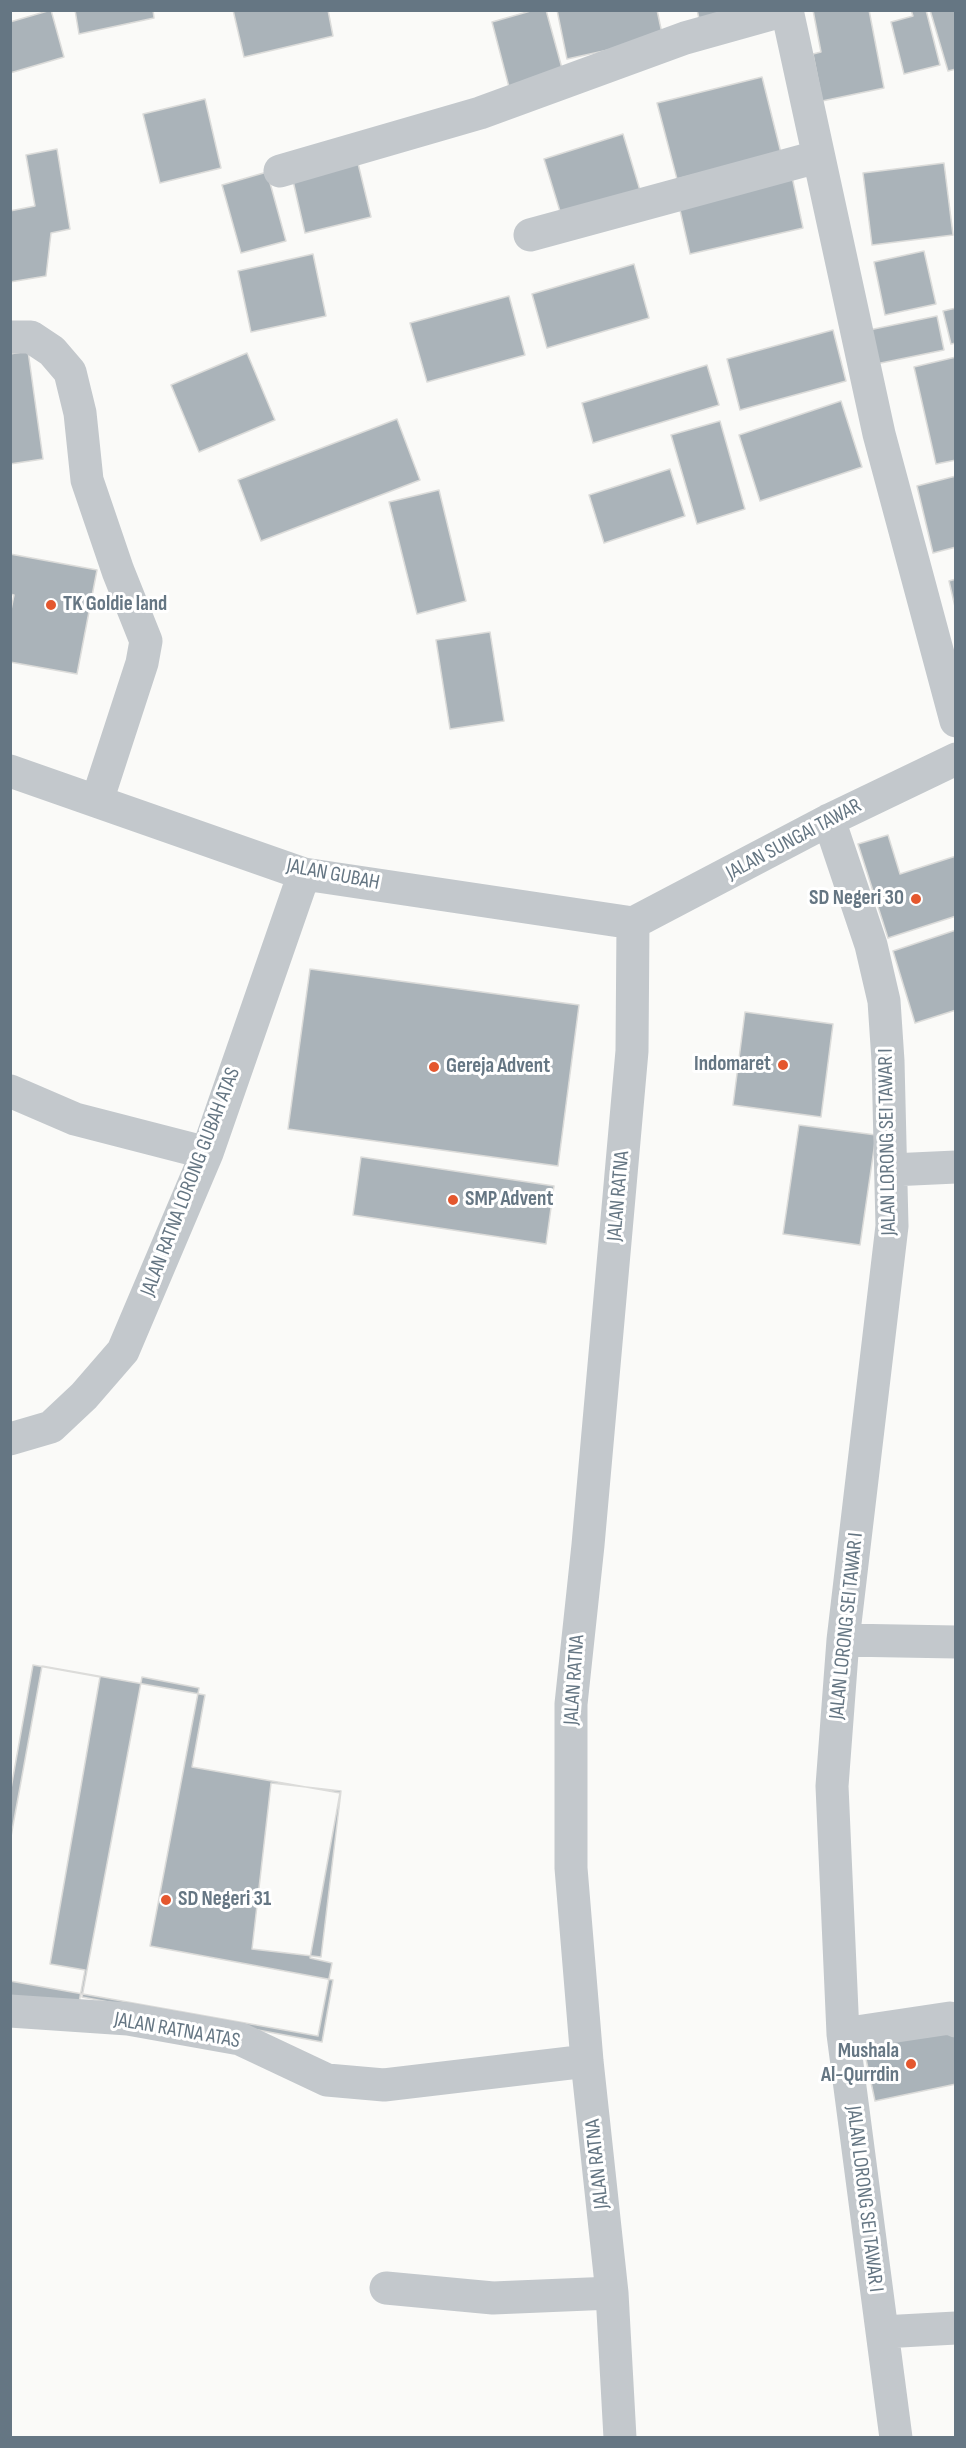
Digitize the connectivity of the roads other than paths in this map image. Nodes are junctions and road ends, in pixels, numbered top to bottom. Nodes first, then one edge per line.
1 (786, 10) edge
2 (817, 157) junction
3 (280, 171) dead end
4 (530, 235) dead end
5 (10, 337) edge
6 (956, 722) edge
7 (956, 759) edge
8 (10, 771) edge
9 (97, 801) junction
10 (829, 820) junction
11 (304, 873) junction
12 (633, 923) junction
13 (10, 1091) edge
14 (207, 1153) junction
15 (956, 1167) edge
16 (891, 1170) junction
17 (10, 1439) edge
18 (843, 1640) junction
19 (956, 1642) edge
20 (10, 2011) edge
21 (956, 2021) edge
22 (843, 2034) junction
23 (587, 2061) junction
24 (386, 2288) dead end
25 (612, 2293) junction
26 (956, 2328) edge
27 (882, 2332) junction
28 (620, 2438) edge
29 (896, 2438) edge

1 - 2 street
1 - 3 street
2 - 4 street
2 - 6 street
5 - 9 street
7 - 10 street, JALAN SUNGAI TAWAR
8 - 9 street, JALAN GUBAH
9 - 11 street, JALAN GUBAH
10 - 12 street, JALAN SUNGAI TAWAR
10 - 16 street, JALAN LORONG SEI TAWAR I
11 - 12 street, JALAN GUBAH
11 - 14 street, JALAN RATNA LORONG GUBAH ATAS
12 - 23 street, JALAN RATNA
13 - 14 street
14 - 17 street, JALAN RATNA LORONG GUBAH ATAS
15 - 16 street
16 - 18 street, JALAN LORONG SEI TAWAR I
18 - 19 street
18 - 22 street, JALAN LORONG SEI TAWAR I
20 - 23 street, JALAN RATNA ATAS
21 - 22 street
22 - 27 street, JALAN LORONG SEI TAWAR I
23 - 25 street, JALAN RATNA
24 - 25 street
25 - 28 street, JALAN RATNA
26 - 27 street
27 - 29 street, JALAN LORONG SEI TAWAR I

